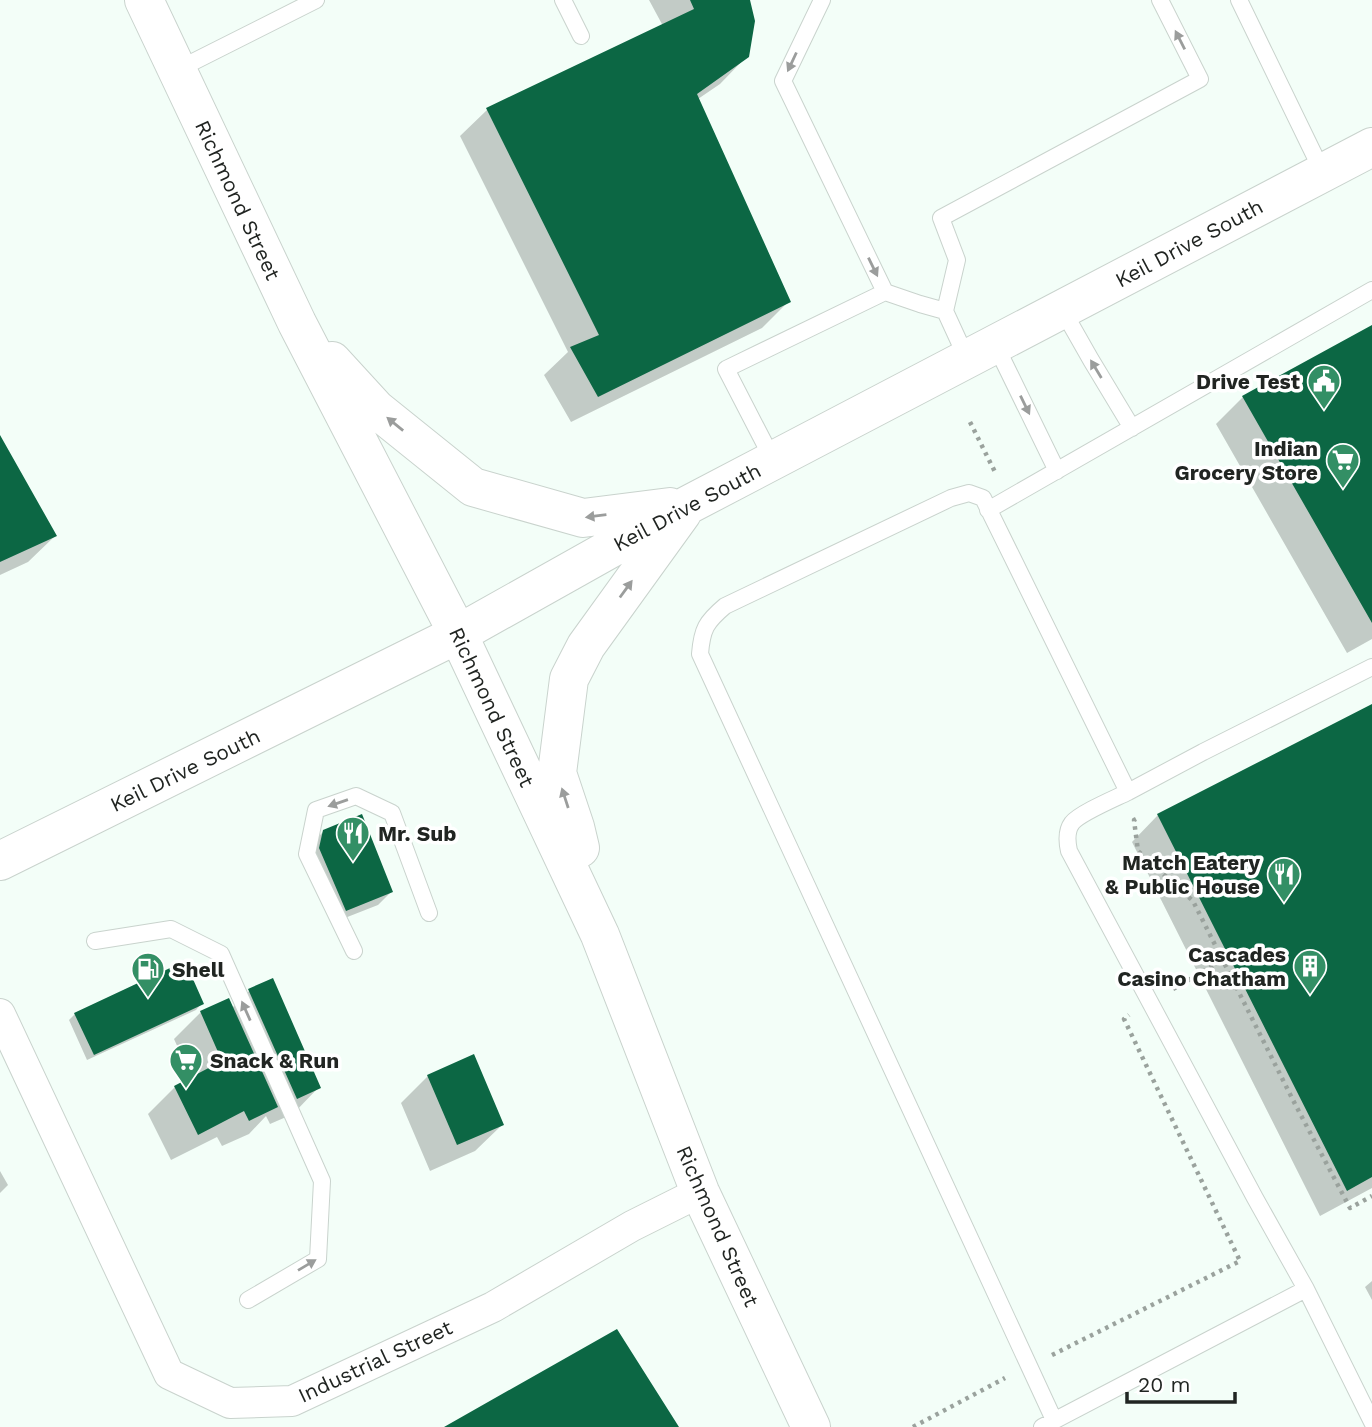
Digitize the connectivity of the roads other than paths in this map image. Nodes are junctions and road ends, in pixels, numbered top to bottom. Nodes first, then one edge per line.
1 (144, 0) edge
2 (316, 0) edge
3 (564, 0) edge
4 (822, 0) edge
5 (1160, 0) edge
6 (1239, 0) edge
7 (581, 36) dead end
8 (177, 71) junction
9 (1372, 147) edge
10 (1323, 173) junction
11 (1372, 290) edge
12 (885, 292) junction
13 (1062, 309) junction
14 (945, 311) junction
15 (297, 323) junction
16 (981, 352) junction
17 (1132, 428) junction
18 (773, 460) junction
19 (1057, 471) junction
20 (688, 505) junction
21 (988, 510) junction
22 (458, 634) junction
23 (1372, 667) edge
24 (1128, 792) junction
25 (0, 860) edge
26 (429, 913) dead end
27 (600, 935) junction
28 (95, 941) dead end
29 (354, 951) dead end
30 (0, 1014) edge
31 (700, 1192) junction
32 (1306, 1289) junction
33 (248, 1300) dead end
34 (1372, 1422) edge
35 (1048, 1423) edge
36 (811, 1427) edge

1 - 8 main road, Richmond Street
2 - 8 lane
3 - 7 lane
4 -> 12 lane
14 -> 5 lane
6 - 10 lane
8 - 15 main road, Richmond Street
9 - 10 main road, Keil Drive South
10 - 13 main road, Keil Drive South
11 - 17 lane
12 - 14 lane
12 - 18 lane
13 - 16 main road, Keil Drive South
17 -> 13 lane
14 - 16 lane
20 -> 15 main road
15 - 22 main road, Richmond Street
16 - 18 main road, Keil Drive South
16 -> 19 lane
17 - 19 lane
18 - 20 main road, Keil Drive South
19 - 21 lane
20 - 22 main road, Keil Drive South
27 -> 20 main road
21 - 24 lane
21 - 35 lane
22 - 25 main road, Keil Drive South
22 - 27 main road, Richmond Street
23 - 24 lane
24 - 32 lane
26 -> 29 lane
27 - 31 main road, Richmond Street
33 -> 28 lane
30 - 31 street, Industrial Street
31 - 36 main road, Richmond Street
32 - 34 lane
32 - 35 lane

